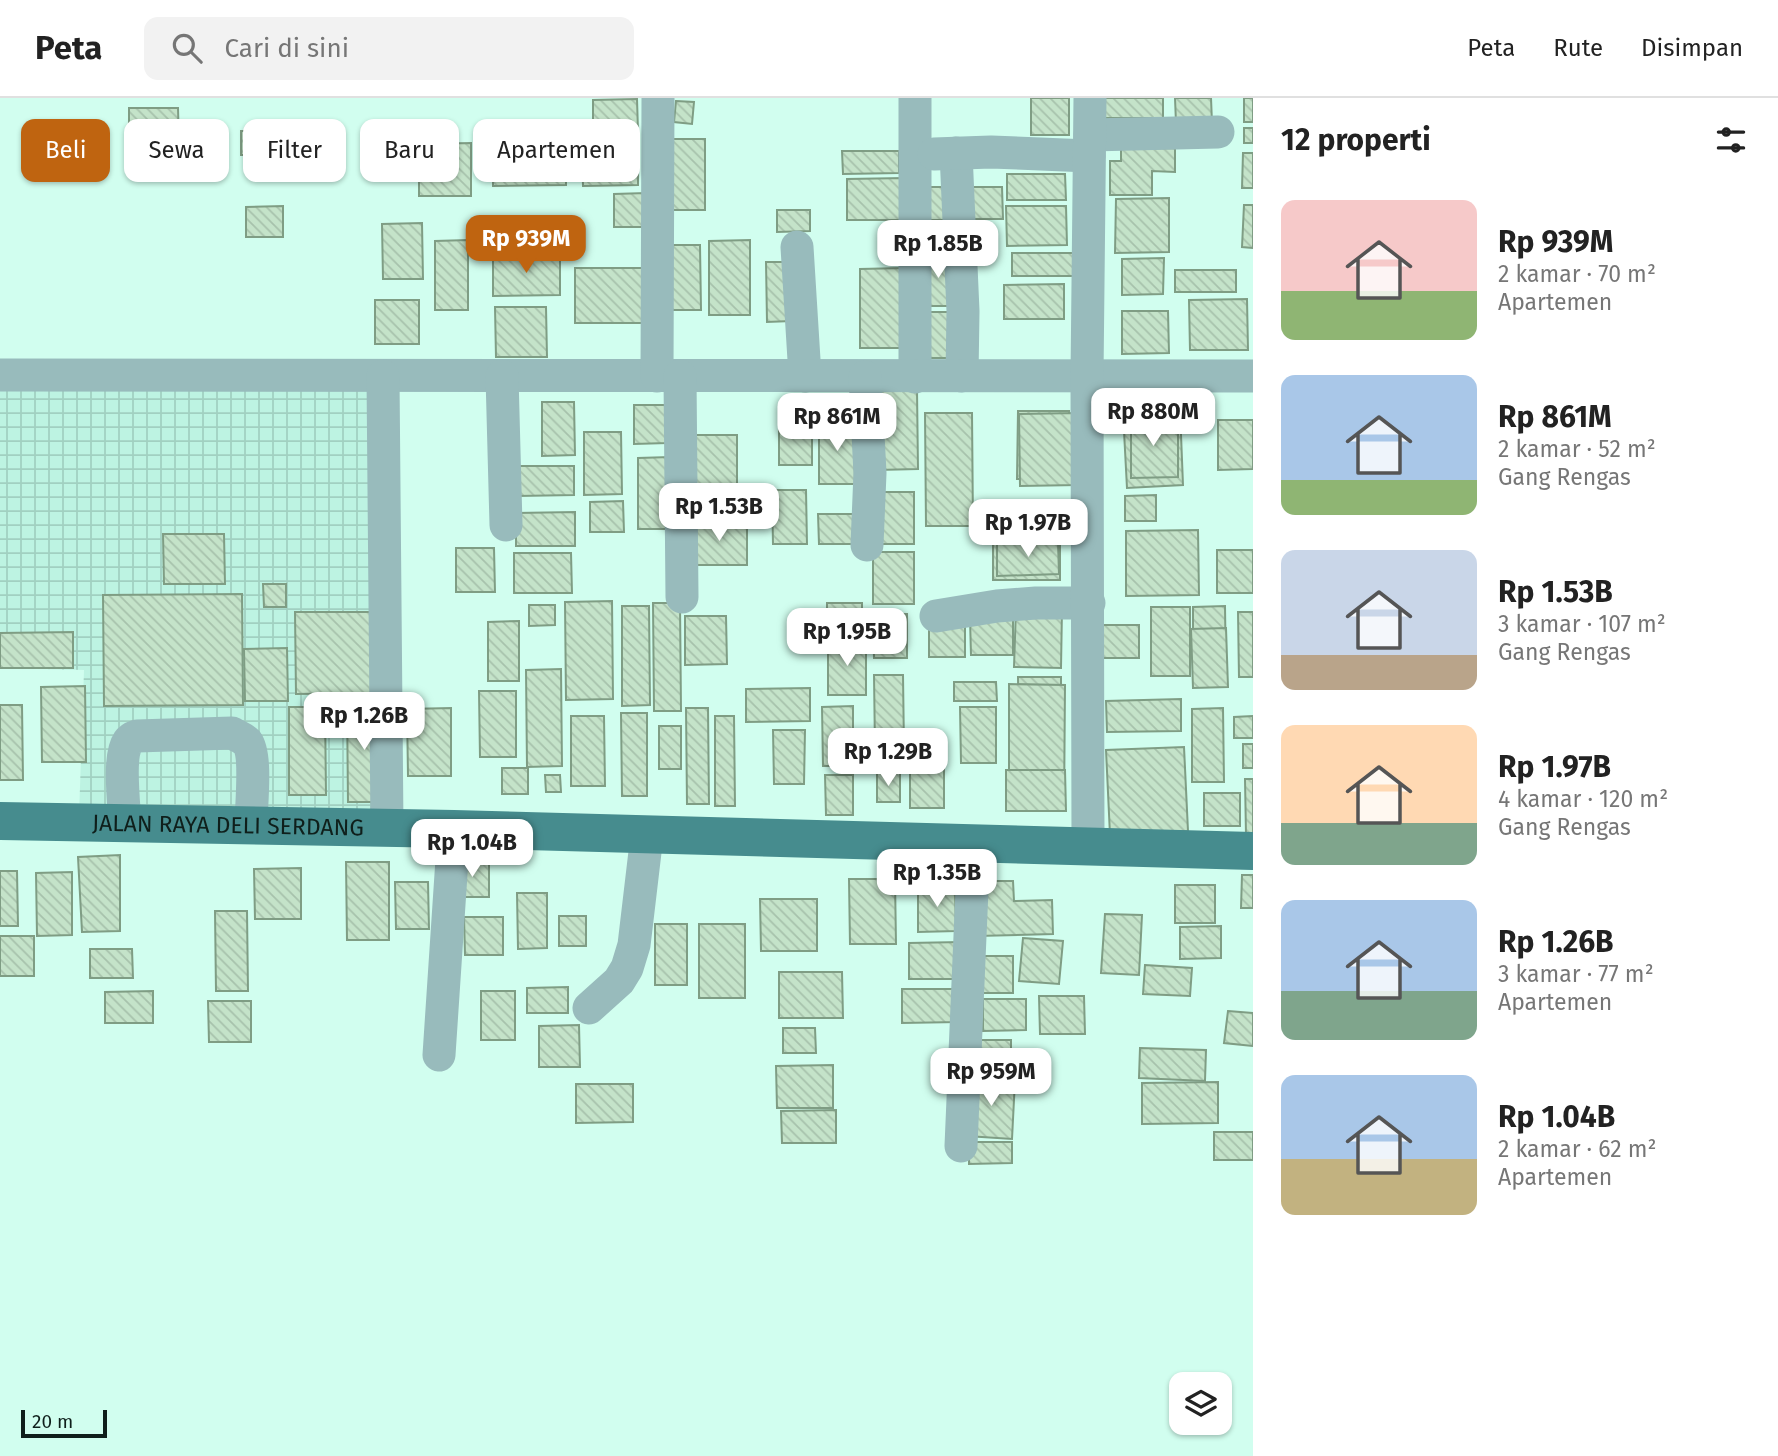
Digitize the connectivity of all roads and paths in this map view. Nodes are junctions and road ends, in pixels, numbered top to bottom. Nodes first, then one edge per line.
1 (658, 98) edge
2 (915, 98) edge
3 (1090, 98) edge
4 (1218, 132) dead end
5 (1089, 145) junction
6 (956, 153) junction
7 (914, 154) junction
8 (797, 247) dead end
9 (0, 375) edge
10 (383, 376) junction
11 (502, 376) junction
12 (668, 376) junction
13 (805, 376) junction
14 (915, 376) junction
15 (962, 376) junction
16 (1087, 376) junction
17 (1253, 376) edge
18 (866, 377) junction
19 (506, 525) dead end
20 (867, 545) dead end
21 (682, 597) dead end
22 (1088, 603) junction
23 (936, 616) dead end
24 (0, 821) edge
25 (125, 823) junction
26 (251, 825) junction
27 (387, 828) junction
28 (454, 830) junction
29 (647, 835) junction
30 (974, 843) junction
31 (1088, 846) junction
32 (1253, 851) edge
33 (589, 1008) dead end
34 (439, 1055) dead end
35 (961, 1146) dead end

1 - 12 street
2 - 7 street
3 - 5 street
4 - 5 street
5 - 6 street
5 - 16 street
6 - 7 street
6 - 15 street
7 - 14 street
8 - 13 street
9 - 10 street
10 - 11 street
10 - 27 street
11 - 12 street
11 - 19 street
12 - 13 street
12 - 21 street
13 - 18 street
14 - 15 street
14 - 18 street
15 - 16 street
16 - 17 street
16 - 22 street
18 - 20 street
22 - 23 street
22 - 31 street
24 - 25 main road, JALAN RAYA DELI SERDANG
25 - 26 main road, JALAN RAYA DELI SERDANG
25 - 26 street
26 - 27 main road, JALAN RAYA DELI SERDANG
27 - 28 main road, JALAN RAYA DELI SERDANG
28 - 29 main road, JALAN RAYA DELI SERDANG
28 - 34 street
29 - 30 main road, JALAN RAYA DELI SERDANG
29 - 33 street
30 - 31 main road, JALAN RAYA DELI SERDANG
30 - 35 street
31 - 32 main road, JALAN RAYA DELI SERDANG

